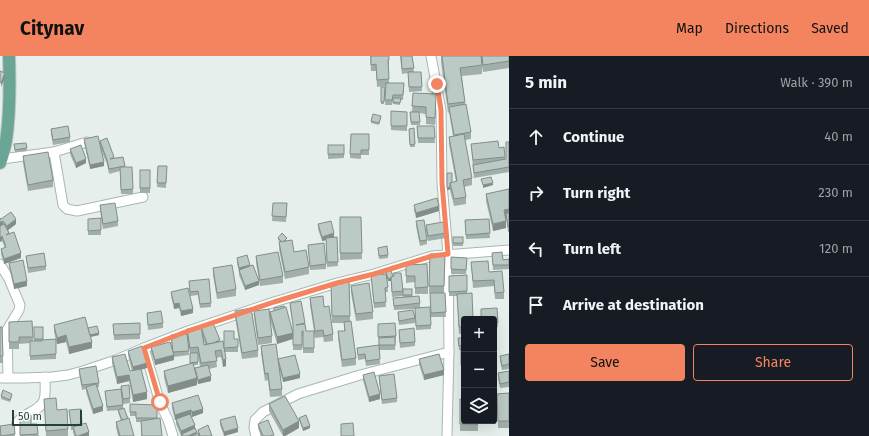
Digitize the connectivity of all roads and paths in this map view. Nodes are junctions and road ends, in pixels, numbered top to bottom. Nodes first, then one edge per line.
1 (9, 56) edge
2 (431, 56) edge
3 (87, 142) edge
4 (54, 152) junction
5 (1, 161) edge
6 (143, 198) dead end
7 (509, 250) edge
8 (448, 254) junction
9 (0, 264) edge
10 (144, 348) junction
11 (449, 352) junction
12 (4, 378) edge
13 (45, 378) junction
14 (16, 436) edge
15 (173, 436) edge
16 (256, 436) edge
17 (447, 436) edge

1 - 5 main road
2 - 8 street
3 - 4 street
4 - 5 street
4 - 6 street
7 - 8 street
8 - 10 street
8 - 11 street
9 - 12 street
10 - 13 street
10 - 15 street
11 - 16 street
11 - 17 street
12 - 13 street
13 - 14 street

